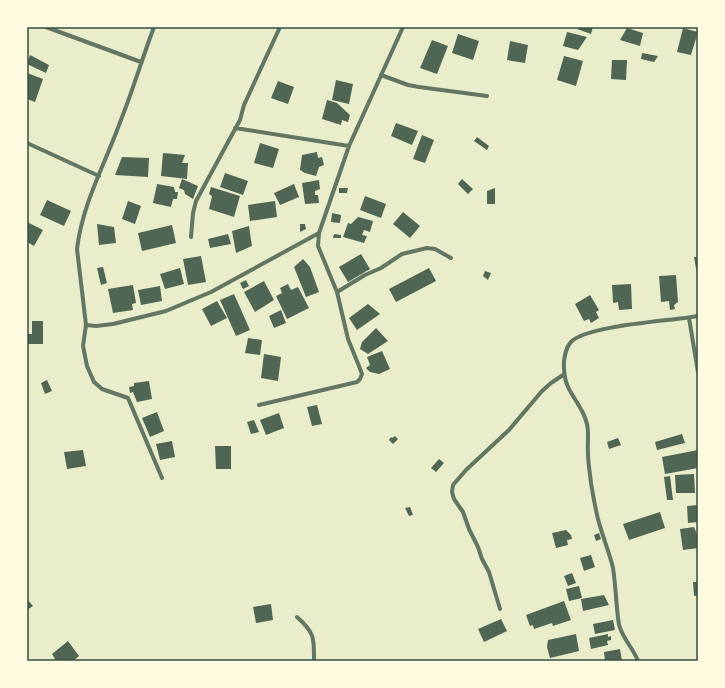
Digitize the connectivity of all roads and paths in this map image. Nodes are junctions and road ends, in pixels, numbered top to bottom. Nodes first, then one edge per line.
1 (46, 27) edge
2 (154, 27) edge
3 (280, 27) edge
4 (403, 27) edge
5 (141, 62) junction
6 (381, 75) junction
7 (487, 96) dead end
8 (235, 128) junction
9 (27, 143) edge
10 (349, 146) junction
11 (99, 176) junction
12 (320, 233) junction
13 (191, 237) dead end
14 (451, 258) dead end
15 (337, 292) junction
16 (698, 316) edge
17 (689, 318) junction
18 (86, 325) junction
19 (698, 372) edge
20 (564, 375) junction
21 (259, 405) dead end
22 (162, 478) dead end
23 (500, 609) dead end
24 (297, 617) dead end
25 (314, 661) edge
26 (638, 661) edge

1 - 5 street
2 - 5 street
3 - 8 street
4 - 6 street
5 - 11 street
6 - 7 street
6 - 10 street
8 - 10 street
8 - 13 street
9 - 11 street
10 - 12 street
11 - 18 street
12 - 15 street
12 - 18 street
14 - 15 street
15 - 21 street
16 - 17 street
17 - 19 street
17 - 20 street
18 - 22 street
20 - 23 street
20 - 26 street
24 - 25 street

